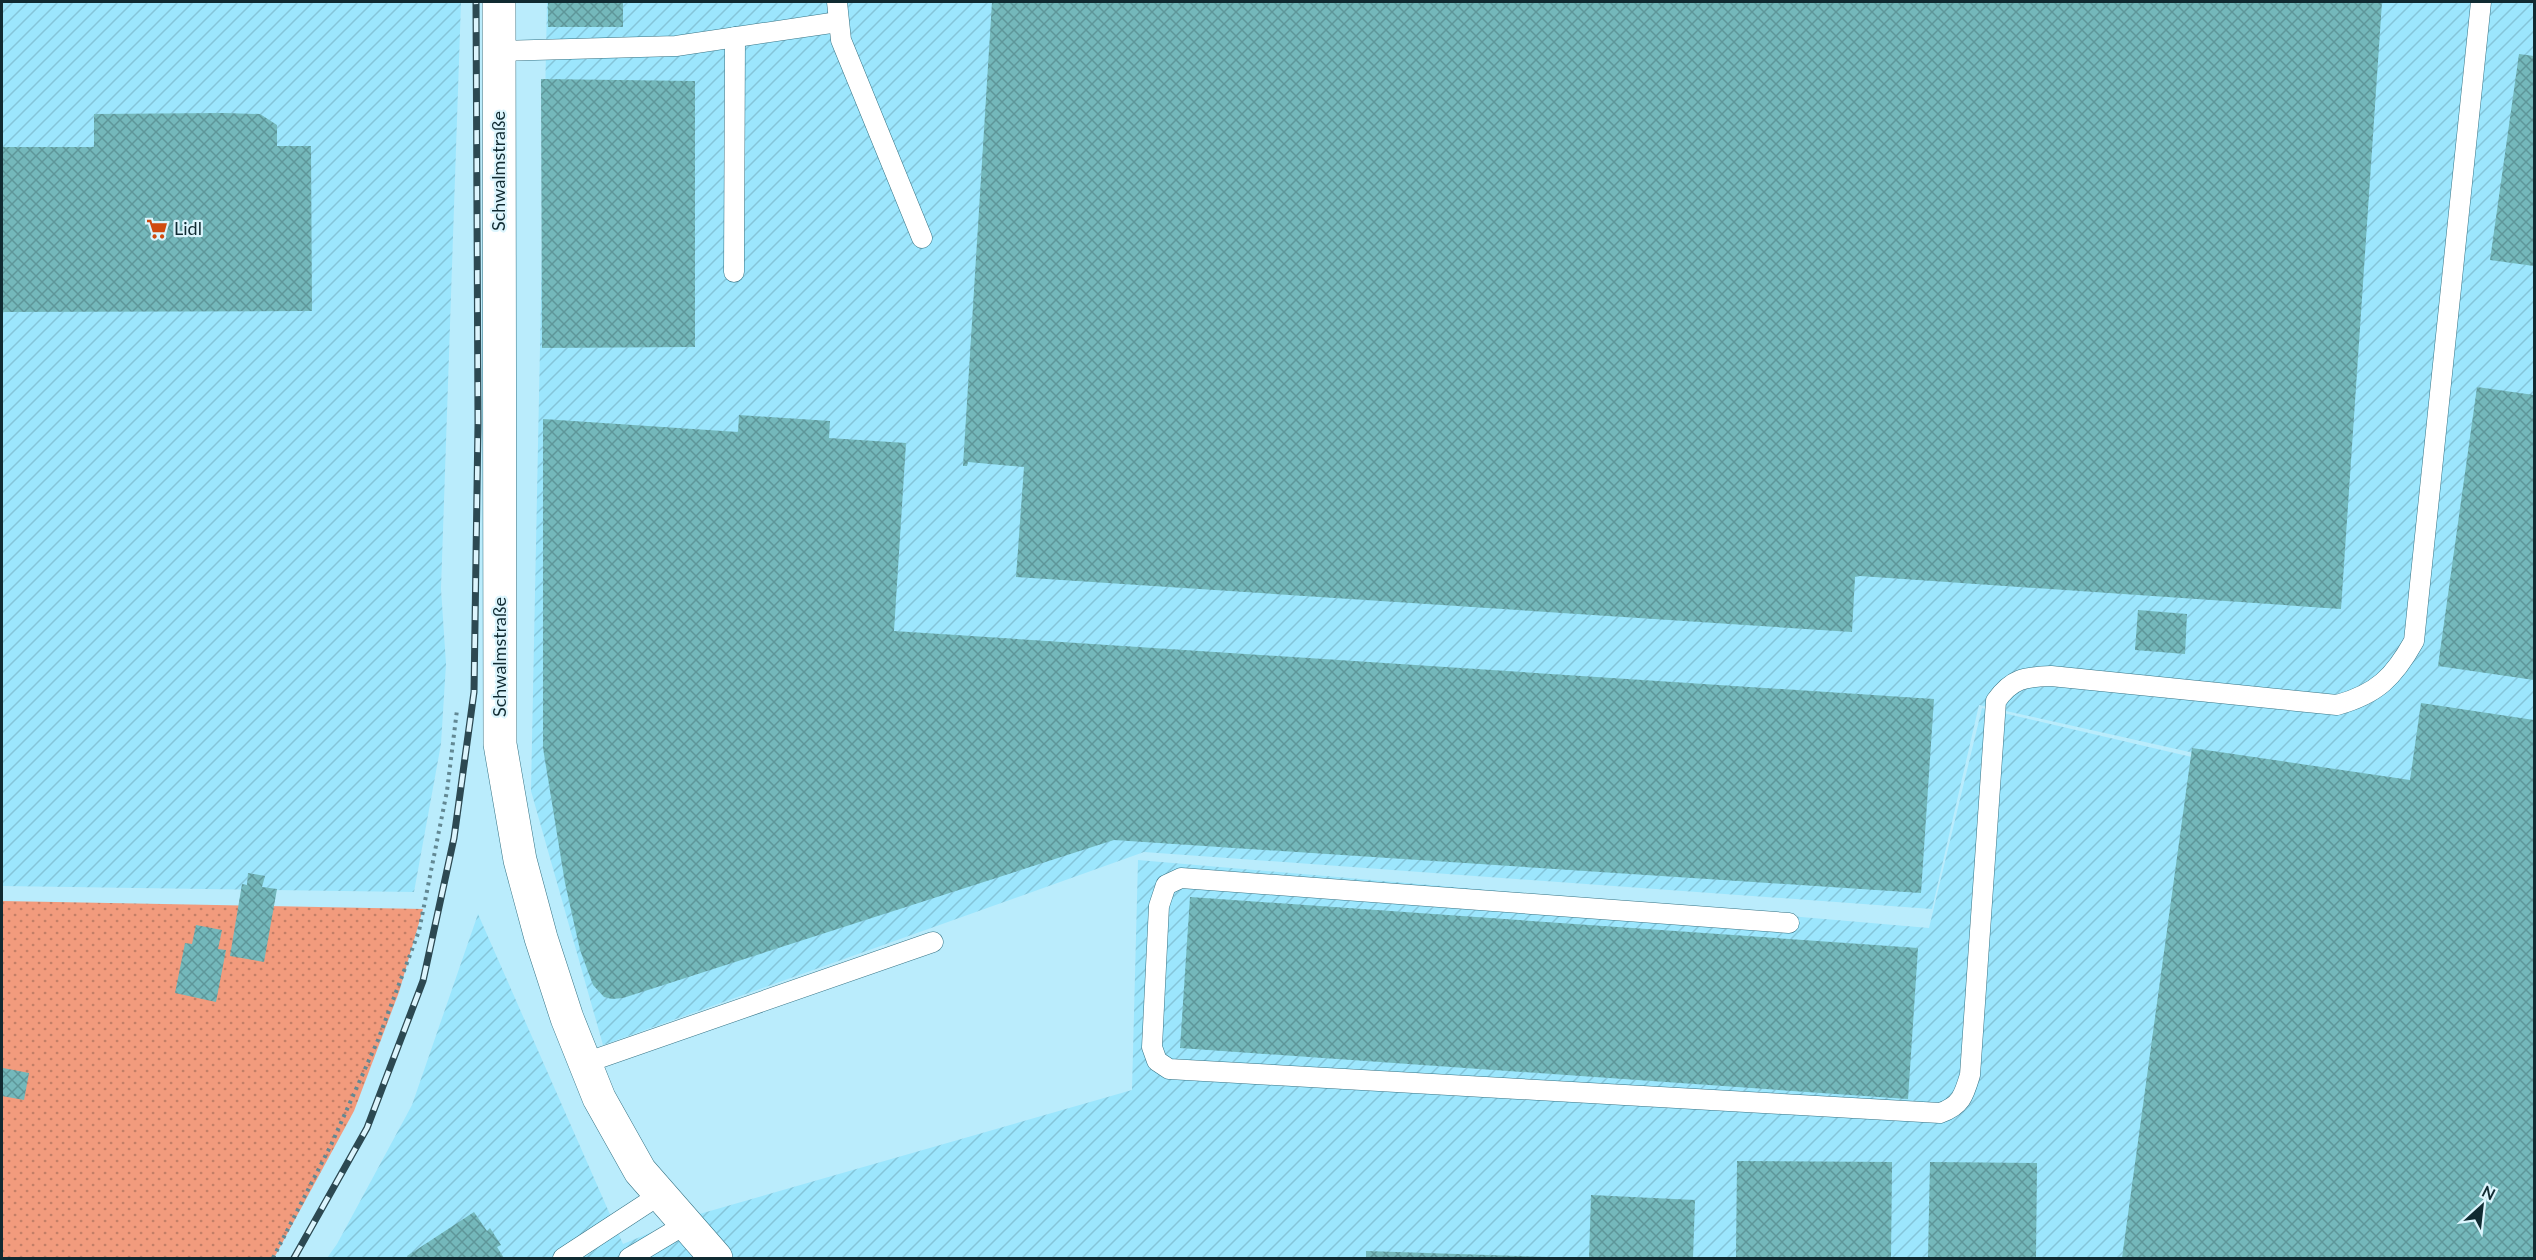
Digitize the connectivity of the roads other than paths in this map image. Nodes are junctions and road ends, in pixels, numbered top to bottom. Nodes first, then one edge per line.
1 (499, 2) edge
2 (837, 2) edge
3 (2481, 2) edge
4 (838, 22) junction
5 (735, 37) junction
6 (498, 51) junction
7 (922, 238) dead end
8 (734, 272) dead end
9 (1789, 923) dead end
10 (933, 942) dead end
11 (585, 1063) junction
12 (661, 1194) junction
13 (686, 1224) junction
14 (562, 1258) edge
15 (629, 1258) edge
16 (716, 1258) edge

1 - 6 street, Schwalmstraße
2 - 4 lane
3 - 9 lane
4 - 5 lane
4 - 7 lane
5 - 6 lane
5 - 8 lane
6 - 11 street, Schwalmstraße
10 - 11 lane
11 - 12 street, Schwalmstraße
12 - 13 street, Schwalmstraße
12 - 14 lane
13 - 15 lane
13 - 16 street, Schwalmstraße

